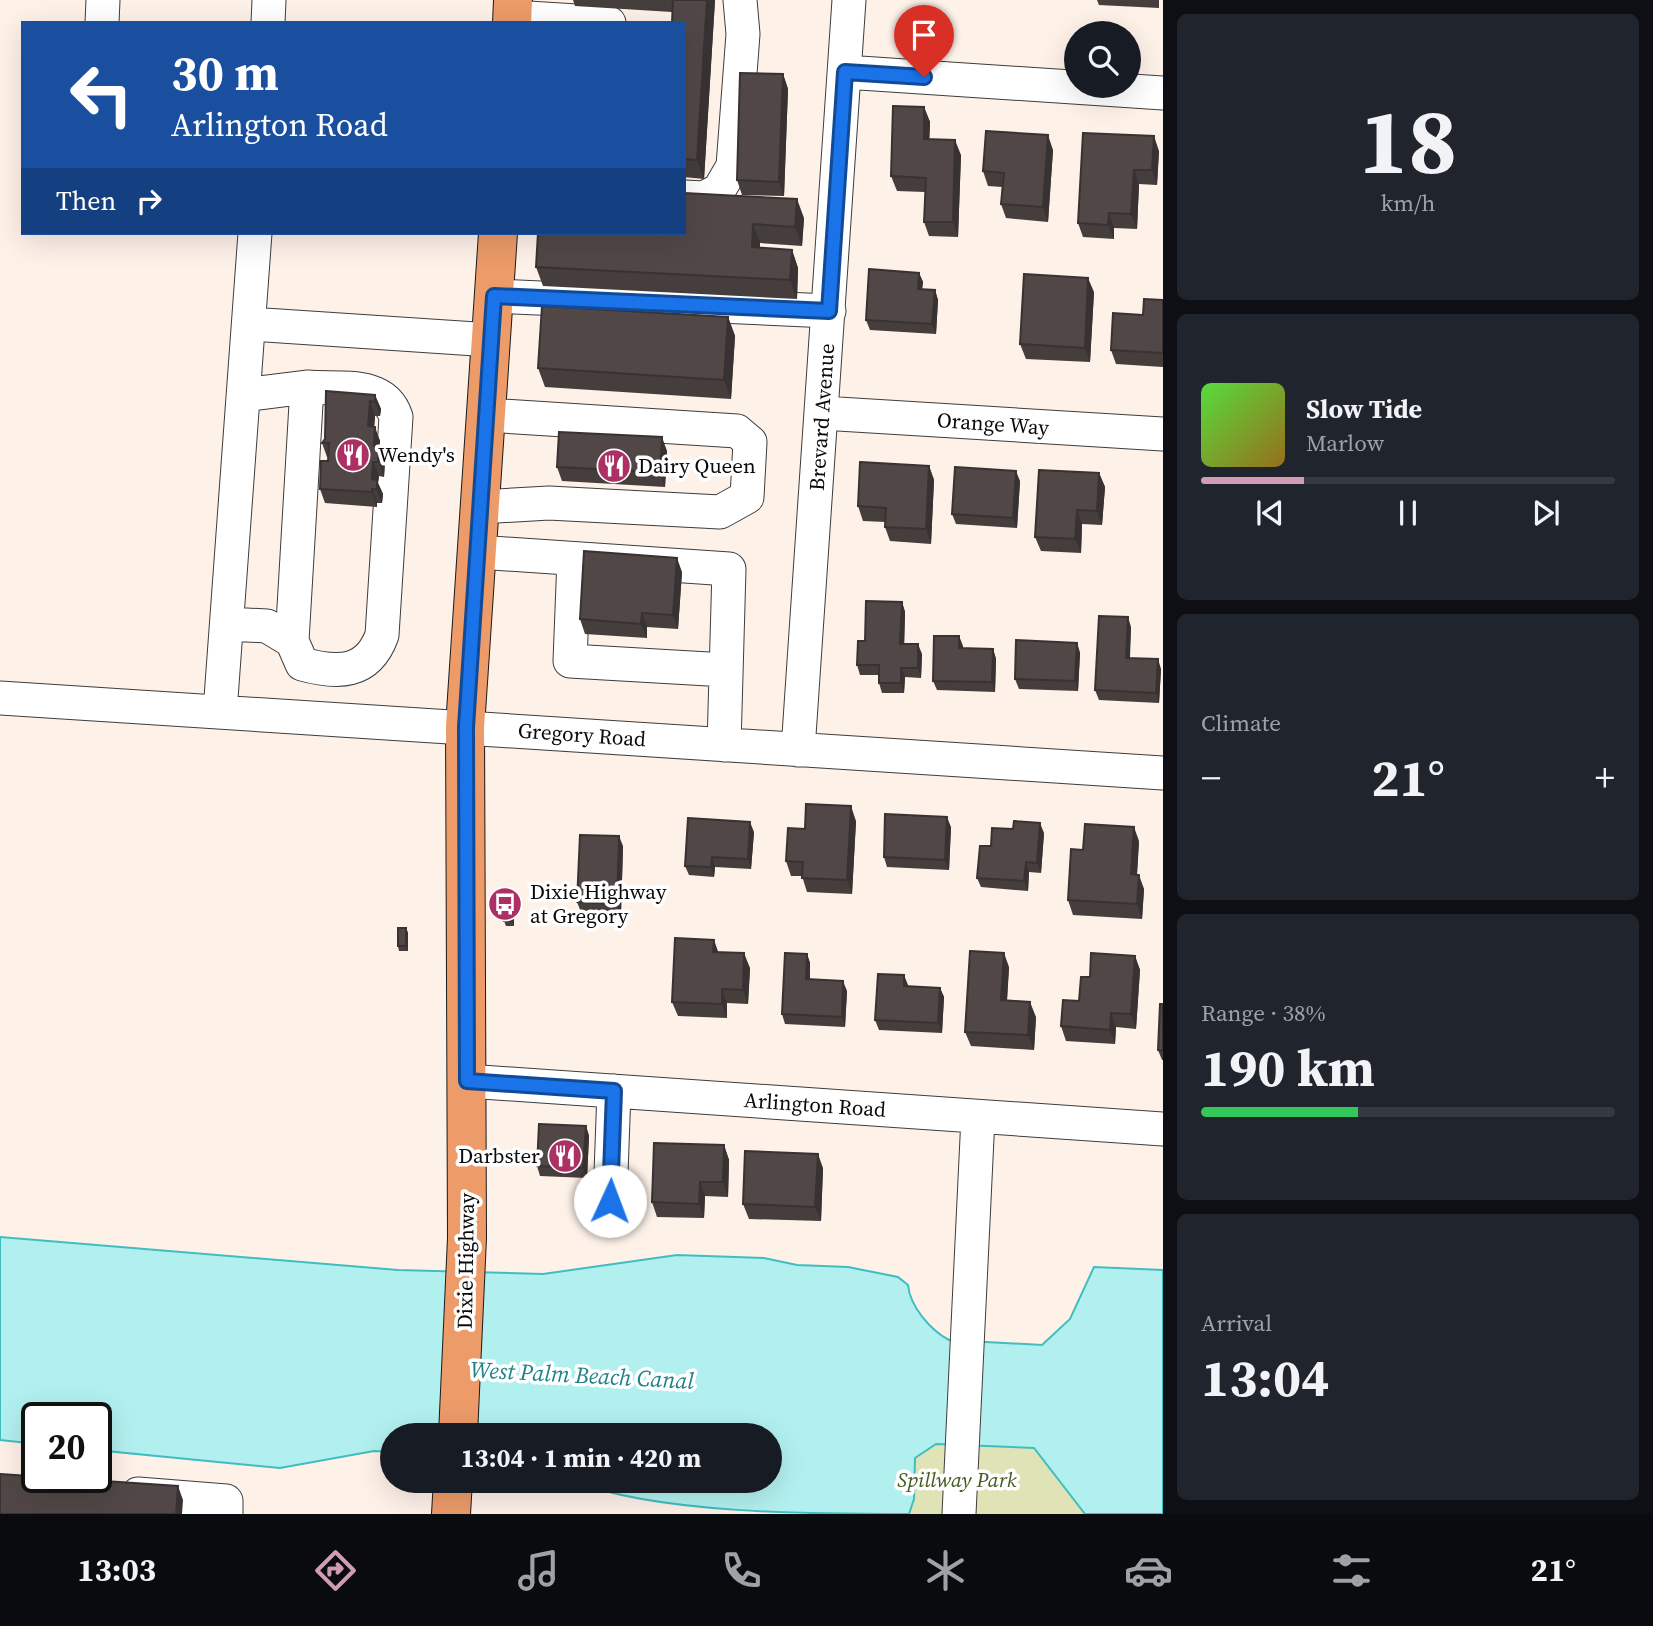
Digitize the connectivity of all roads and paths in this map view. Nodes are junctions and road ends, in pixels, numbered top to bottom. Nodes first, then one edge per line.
1 (103, 0) edge
2 (269, 0) edge
3 (740, 0) edge
4 (849, 0) edge
5 (512, 13) edge
6 (102, 21) edge
7 (268, 21) edge
8 (590, 21) edge
9 (845, 72) junction
10 (1163, 93) edge
11 (686, 197) edge
12 (255, 235) edge
13 (498, 235) edge
14 (494, 296) junction
15 (829, 311) junction
16 (249, 324) junction
17 (491, 340) junction
18 (307, 387) junction
19 (244, 395) junction
20 (822, 413) junction
21 (486, 415) junction
22 (1163, 435) edge
23 (480, 507) junction
24 (478, 552) junction
25 (574, 559) junction
26 (227, 624) junction
27 (292, 641) junction
28 (726, 670) junction
29 (0, 698) edge
30 (220, 712) junction
31 (466, 727) junction
32 (724, 745) junction
33 (798, 750) junction
34 (1163, 773) edge
35 (467, 1081) junction
36 (614, 1091) junction
37 (978, 1117) junction
38 (1163, 1129) edge
39 (610, 1201) dead end
40 (459, 1423) edge
41 (112, 1492) edge
42 (226, 1514) edge
43 (959, 1514) edge

1 - 6 street
2 - 7 street
3 - 11 street
4 - 9 street, Brevard Avenue
5 - 8 street
9 - 10 street
9 - 15 street, Brevard Avenue
12 - 16 street
13 - 14 main road, Dixie Highway
14 - 15 street
14 - 17 main road, Dixie Highway
15 - 20 street, Brevard Avenue
16 - 17 street
16 - 19 street
17 - 21 main road, Dixie Highway
18 - 19 street
18 - 27 street
18 - 27 street
19 - 26 street
20 - 22 street, Orange Way
20 - 33 street, Brevard Avenue
21 - 23 main road, Dixie Highway
21 - 23 street
23 - 24 main road, Dixie Highway
24 - 25 street
24 - 31 main road, Dixie Highway
25 - 28 street
25 - 28 street
26 - 27 street
26 - 30 street
28 - 32 street
29 - 30 street, Gregory Road
30 - 31 street, Gregory Road
31 - 32 street, Gregory Road
31 - 35 main road, Dixie Highway
32 - 33 street, Gregory Road
33 - 34 street, Gregory Road
35 - 36 street, Arlington Road
35 - 40 main road, Dixie Highway
36 - 37 street, Arlington Road
36 - 39 street
37 - 38 street, Arlington Road
37 - 43 street
41 - 42 street

